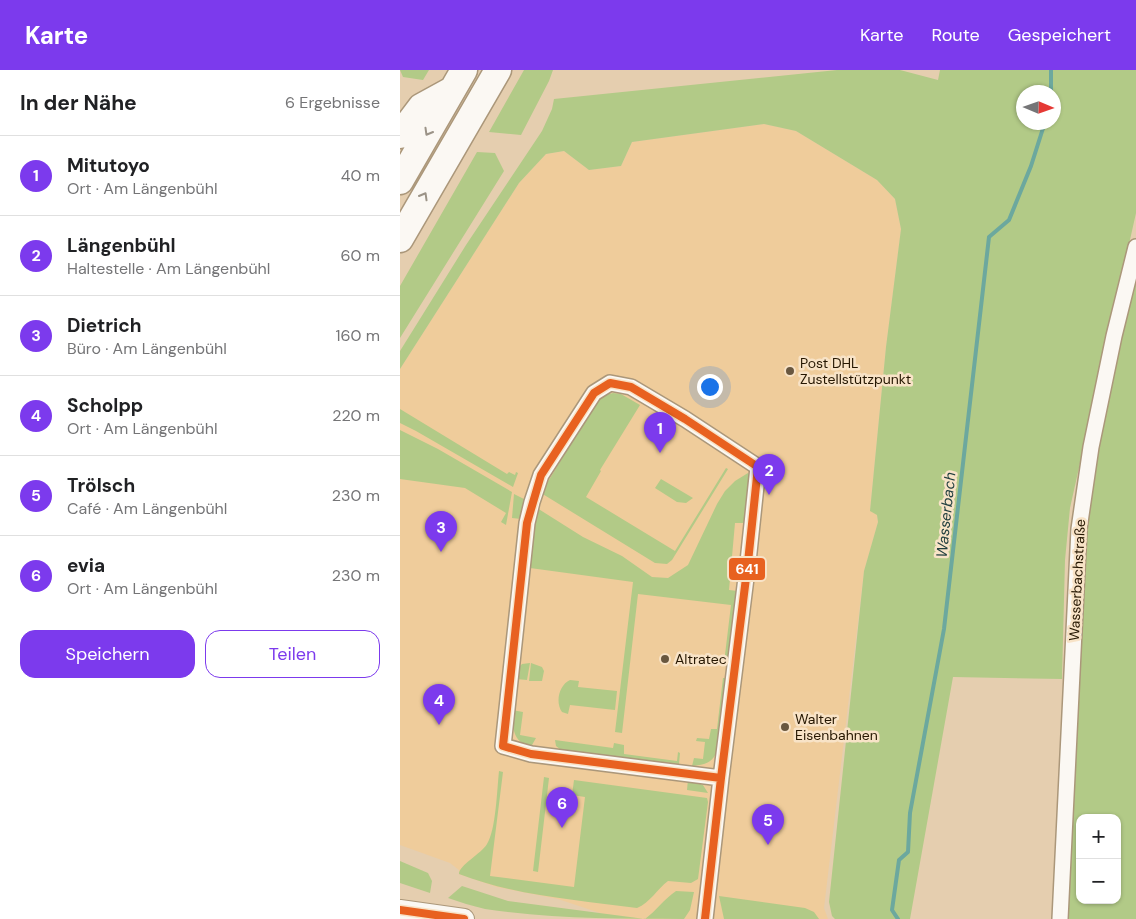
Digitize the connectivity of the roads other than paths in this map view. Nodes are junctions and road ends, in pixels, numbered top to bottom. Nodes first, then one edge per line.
1 (498, 70) edge
2 (458, 80) edge
3 (400, 135) edge
4 (400, 181) edge
5 (400, 239) edge
6 (1136, 247) edge
7 (721, 778) junction
8 (707, 902) junction
9 (400, 910) edge
10 (458, 918) edge
11 (464, 919) edge
12 (705, 919) edge
13 (715, 919) edge
14 (1060, 919) edge

5 -> 1 highway
2 - 3 highway
2 -> 4 highway
6 - 14 street, Wasserbachstraße
7 - 7 street
7 - 8 street
8 - 12 street
8 - 13 street
9 - 10 main road
10 - 11 main road

